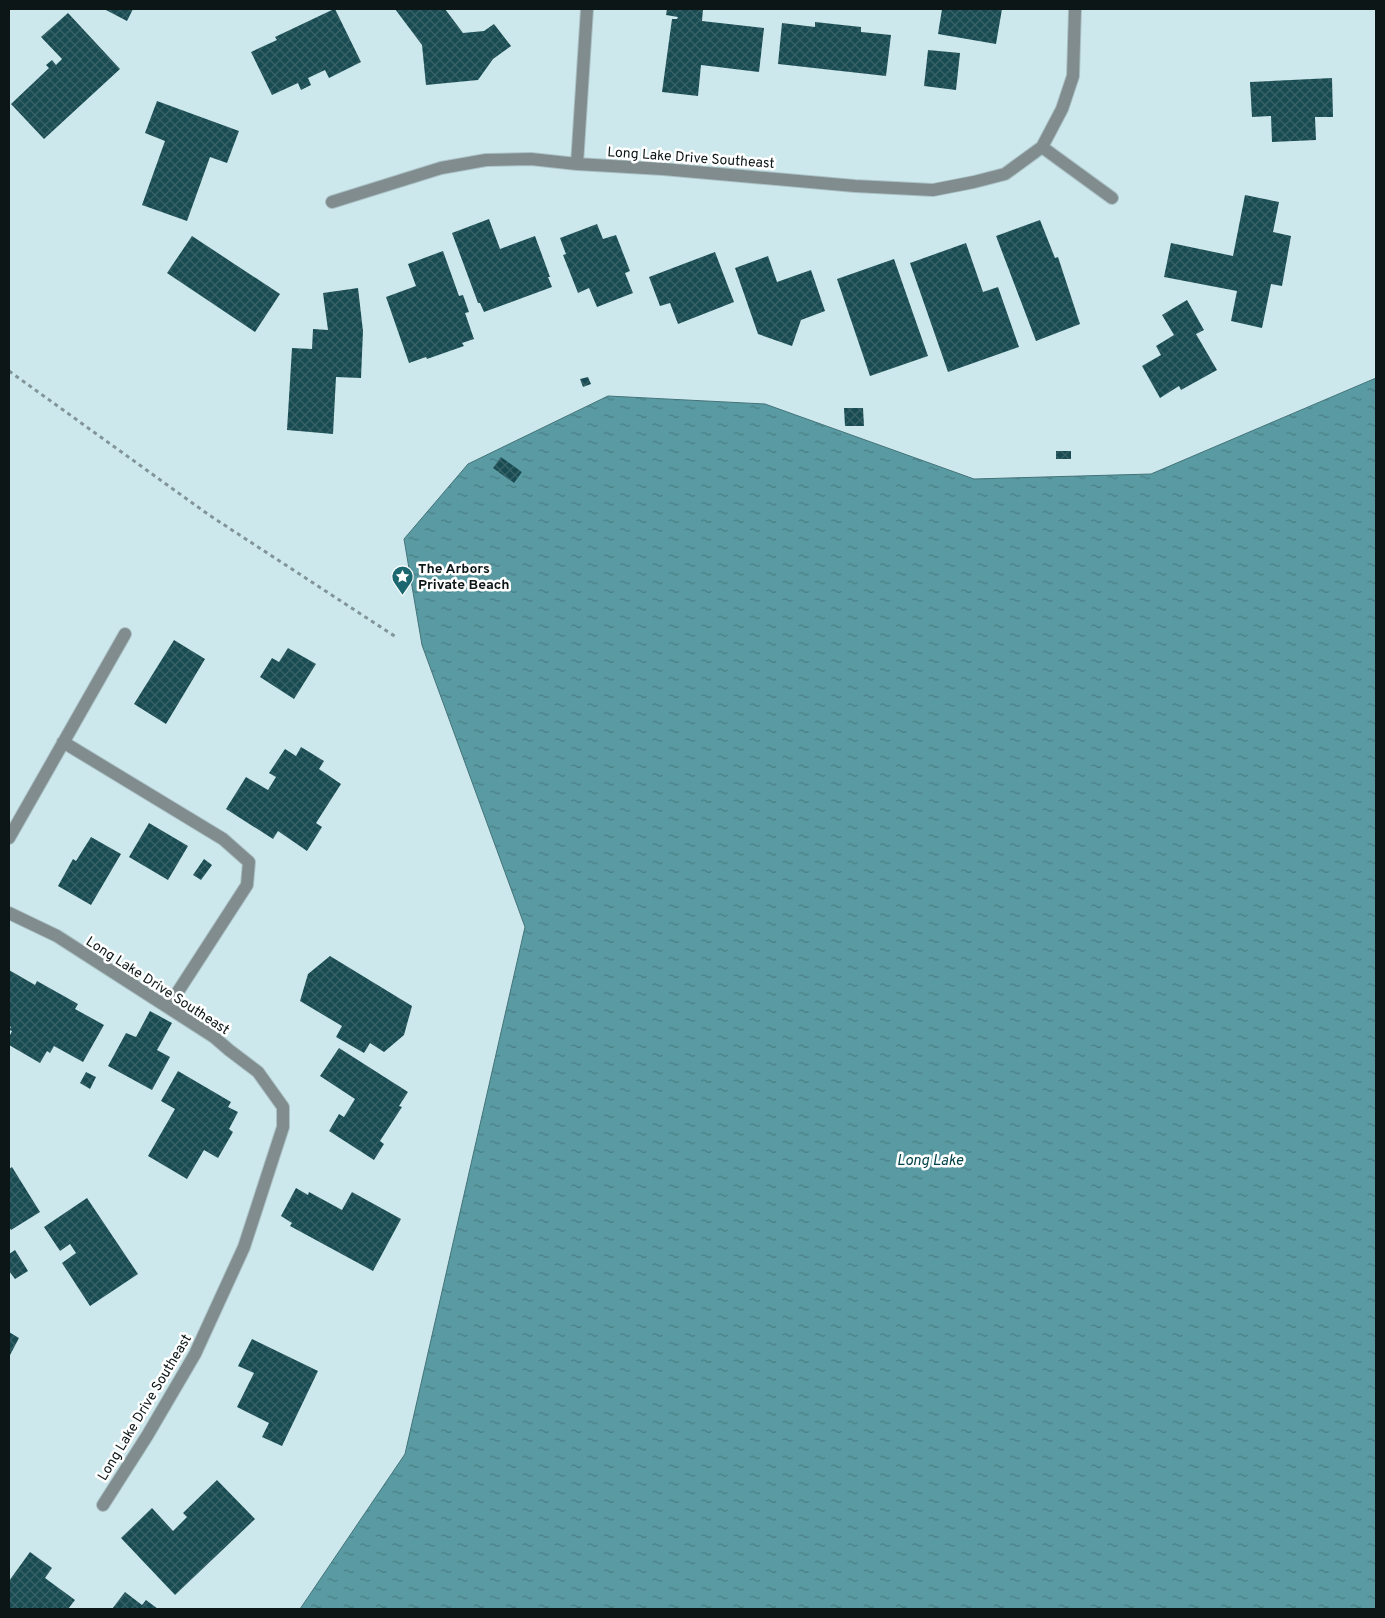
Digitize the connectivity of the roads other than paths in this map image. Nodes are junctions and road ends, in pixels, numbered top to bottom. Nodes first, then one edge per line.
1 (587, 9) edge
2 (1074, 9) edge
3 (1042, 147) junction
4 (577, 164) junction
5 (1112, 198) dead end
6 (332, 202) dead end
7 (125, 634) dead end
8 (63, 742) junction
9 (9, 838) edge
10 (9, 913) edge
11 (168, 1007) junction
12 (103, 1505) dead end

1 - 4 street
2 - 3 street, Long Lake Drive Southeast
3 - 4 street, Long Lake Drive Southeast
3 - 5 street
4 - 6 street, Long Lake Drive Southeast
7 - 8 street
8 - 9 street
8 - 11 street
10 - 11 street, Long Lake Drive Southeast
11 - 12 street, Long Lake Drive Southeast

